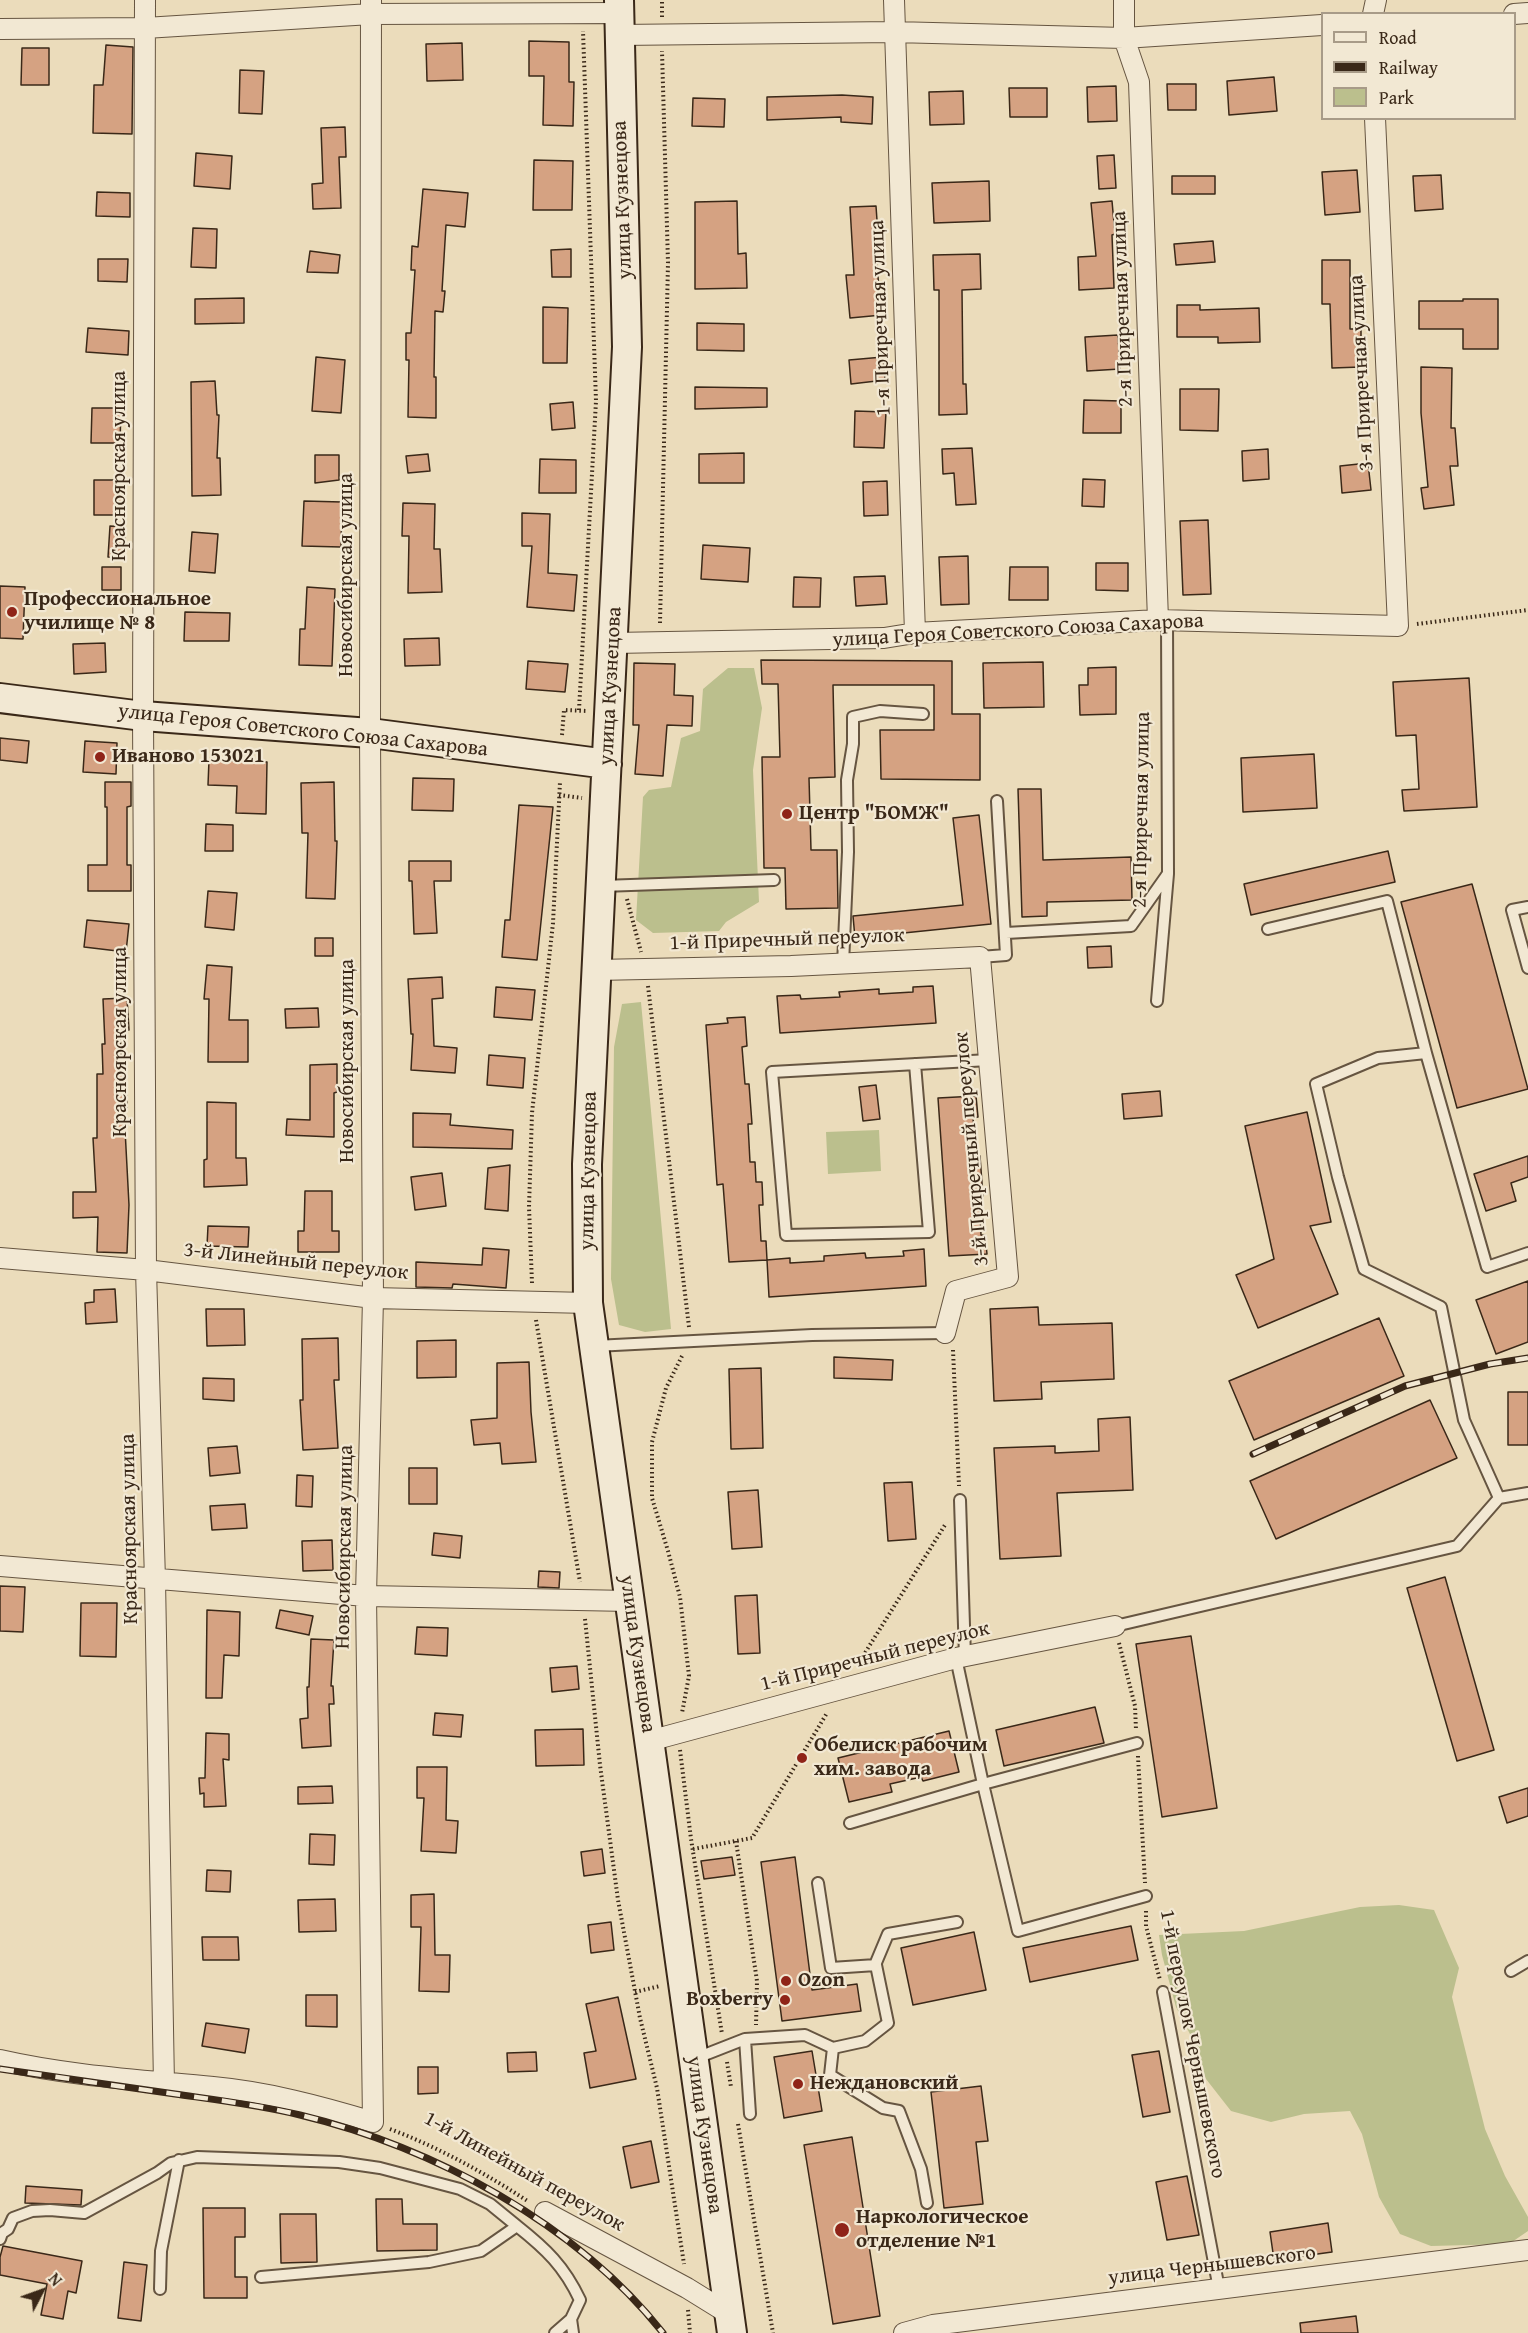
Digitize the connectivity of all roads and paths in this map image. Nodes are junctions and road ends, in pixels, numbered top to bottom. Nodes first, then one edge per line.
1 (145, 0) edge
2 (894, 0) edge
3 (1124, 0) edge
4 (371, 7) edge
5 (582, 14) junction
6 (619, 16) edge
7 (1321, 25) edge
8 (145, 28) junction
9 (0, 29) edge
10 (894, 32) junction
11 (662, 34) junction
12 (1124, 38) junction
13 (1375, 120) edge
14 (1528, 610) edge
15 (1163, 620) junction
16 (1398, 626) junction
17 (915, 633) junction
18 (660, 643) junction
19 (614, 644) junction
20 (0, 698) edge
21 (579, 710) dead end
22 (923, 714) dead end
23 (143, 716) junction
24 (370, 732) junction
25 (606, 764) junction
26 (559, 795) dead end
27 (997, 801) dead end
28 (1168, 874) junction
29 (774, 880) dead end
30 (602, 886) junction
31 (1528, 907) edge
32 (1268, 929) dead end
33 (1006, 933) junction
34 (980, 957) junction
35 (843, 964) junction
36 (1528, 968) edge
37 (646, 969) junction
38 (596, 970) junction
39 (1157, 1001) dead end
40 (1426, 1053) junction
41 (988, 1060) junction
42 (915, 1064) junction
43 (1528, 1253) edge
44 (0, 1258) edge
45 (147, 1270) junction
46 (373, 1298) junction
47 (532, 1301) junction
48 (588, 1302) junction
49 (945, 1333) junction
50 (690, 1340) junction
51 (594, 1346) junction
52 (1528, 1493) edge
53 (1499, 1498) junction
54 (960, 1500) joint
55 (0, 1566) edge
56 (155, 1580) junction
57 (366, 1596) junction
58 (583, 1600) junction
59 (630, 1601) junction
60 (1115, 1626) junction
61 (960, 1657) junction
62 (678, 1734) junction
63 (649, 1741) junction
64 (1137, 1743) junction
65 (982, 1784) junction
66 (850, 1823) dead end
67 (736, 1841) dead end
68 (818, 1883) dead end
69 (1146, 1896) junction
70 (957, 1922) dead end
71 (1528, 1961) edge
72 (875, 1965) junction
73 (1511, 1971) dead end
74 (1163, 1992) joint
75 (745, 2039) junction
76 (724, 2048) junction
77 (833, 2048) junction
78 (694, 2059) junction
79 (0, 2060) edge
80 (164, 2084) junction
81 (732, 2092) dead end
82 (750, 2114) dead end
83 (736, 2115) dead end
84 (373, 2122) junction
85 (179, 2160) junction
86 (927, 2203) dead end
87 (545, 2212) joint
88 (517, 2226) junction
89 (0, 2239) edge
90 (1528, 2250) edge
91 (261, 2277) dead end
92 (687, 2288) junction
93 (160, 2289) dead end
94 (1219, 2289) junction
95 (571, 2319) junction
96 (730, 2324) edge
97 (555, 2333) edge
98 (573, 2333) edge
99 (690, 2333) edge
100 (773, 2333) edge
101 (904, 2333) edge

1 - 8 street, Красноярская улица
2 - 10 street, 1-я Приречная улица
3 - 12 street, 2-я Приречная улица
4 - 5 street
4 - 8 street
4 - 24 street, Новосибирская улица
5 - 6 street
5 - 21 path
6 - 11 street
6 - 19 main road, улица Кузнецова
7 - 12 street
8 - 9 street
8 - 23 street, Красноярская улица
10 - 11 street
10 - 12 street
10 - 17 street, 1-я Приречная улица
11 - 18 path
12 - 15 street, 2-я Приречная улица
13 - 16 street, 3-я Приречная улица
14 - 16 path
15 - 16 street, улица Героя Советского Союза Сахарова
15 - 17 street, улица Героя Советского Союза Сахарова
15 - 28 lane, 2-я Приречная улица
17 - 18 street, улица Героя Советского Союза Сахарова
18 - 19 street, улица Героя Советского Союза Сахарова
19 - 25 main road, улица Кузнецова
20 - 23 main road, улица Героя Советского Союза Сахарова
22 - 35 lane
23 - 24 main road, улица Героя Советского Союза Сахарова
23 - 45 street, Красноярская улица
24 - 25 main road, улица Героя Советского Союза Сахарова
24 - 46 street, Новосибирская улица
25 - 30 main road, улица Кузнецова
26 - 47 path
27 - 33 lane
28 - 33 lane
28 - 39 lane, 2-я Приречная улица
29 - 30 lane
30 - 38 main road, улица Кузнецова
31 - 36 lane
32 - 40 lane
33 - 34 lane
34 - 35 street, 1-й Приречный переулок
34 - 41 street, 3-й Приречный переулок
35 - 37 street, 1-й Приречный переулок
37 - 38 street, 1-й Приречный переулок
37 - 50 path
38 - 48 main road, улица Кузнецова
40 - 43 lane
40 - 53 lane
41 - 42 lane
41 - 49 street, 3-й Приречный переулок
42 - 42 lane
44 - 45 street, 3-й Линейный переулок
45 - 46 street, 3-й Линейный переулок
45 - 56 street, Красноярская улица
46 - 47 street, 3-й Линейный переулок
46 - 57 street, Новосибирская улица
47 - 48 street, 3-й Линейный переулок
47 - 58 path
48 - 51 main road, улица Кузнецова
49 - 50 lane
49 - 54 path
50 - 51 lane
50 - 62 path
51 - 59 main road, улица Кузнецова
52 - 53 lane
53 - 60 lane
54 - 61 lane
55 - 56 street
56 - 57 street
56 - 80 street, Красноярская улица
57 - 58 street
57 - 84 street, Новосибирская улица
58 - 59 street
58 - 92 path
59 - 63 main road, улица Кузнецова
60 - 61 street, 1-й Приречный переулок
60 - 64 path, 1-й переулок Чернышевского
61 - 62 street, 1-й Приречный переулок
61 - 65 lane
62 - 63 street, 1-й Приречный переулок
62 - 76 path
63 - 78 main road, улица Кузнецова
64 - 65 lane
64 - 69 path, 1-й переулок Чернышевского
65 - 66 lane
65 - 69 lane
67 - 75 path
68 - 72 lane
69 - 74 path, 1-й переулок Чернышевского
70 - 72 lane
71 - 73 lane
72 - 77 lane
74 - 94 lane, 1-й переулок Чернышевского
75 - 76 lane
75 - 77 lane
75 - 82 lane
76 - 78 lane
76 - 81 path
77 - 86 lane
78 - 96 main road, улица Кузнецова
79 - 80 street
80 - 84 street
83 - 100 path
84 - 87 path, 1-й Линейный переулок
85 - 88 lane
85 - 89 lane
85 - 93 lane
87 - 92 street, 1-й Линейный переулок
88 - 91 lane
88 - 95 lane
90 - 94 street, улица Чернышевского
92 - 96 street, 1-й Линейный переулок
92 - 99 path
94 - 101 street, улица Чернышевского
95 - 97 lane
95 - 98 lane

